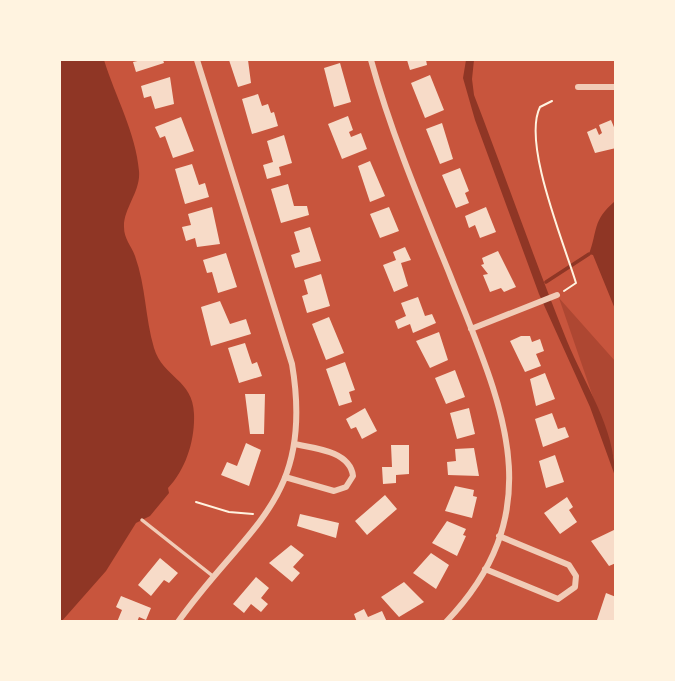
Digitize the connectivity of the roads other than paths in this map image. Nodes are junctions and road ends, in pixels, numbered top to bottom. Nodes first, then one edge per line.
1 (197, 60) edge
2 (371, 60) edge
3 (578, 87) dead end
4 (615, 88) edge
5 (557, 295) road end
6 (471, 329) junction
7 (294, 444) junction
8 (285, 477) junction
9 (142, 520) dead end
10 (499, 536) junction
11 (485, 569) junction
12 (215, 578) junction
13 (178, 621) edge
14 (446, 621) edge

1 - 7 street
2 - 6 street
3 - 4 street
5 - 6 street
6 - 10 street
7 - 8 street
7 - 8 street
8 - 12 street
9 - 12 lane
10 - 11 street
10 - 11 street
11 - 14 street
12 - 13 street

